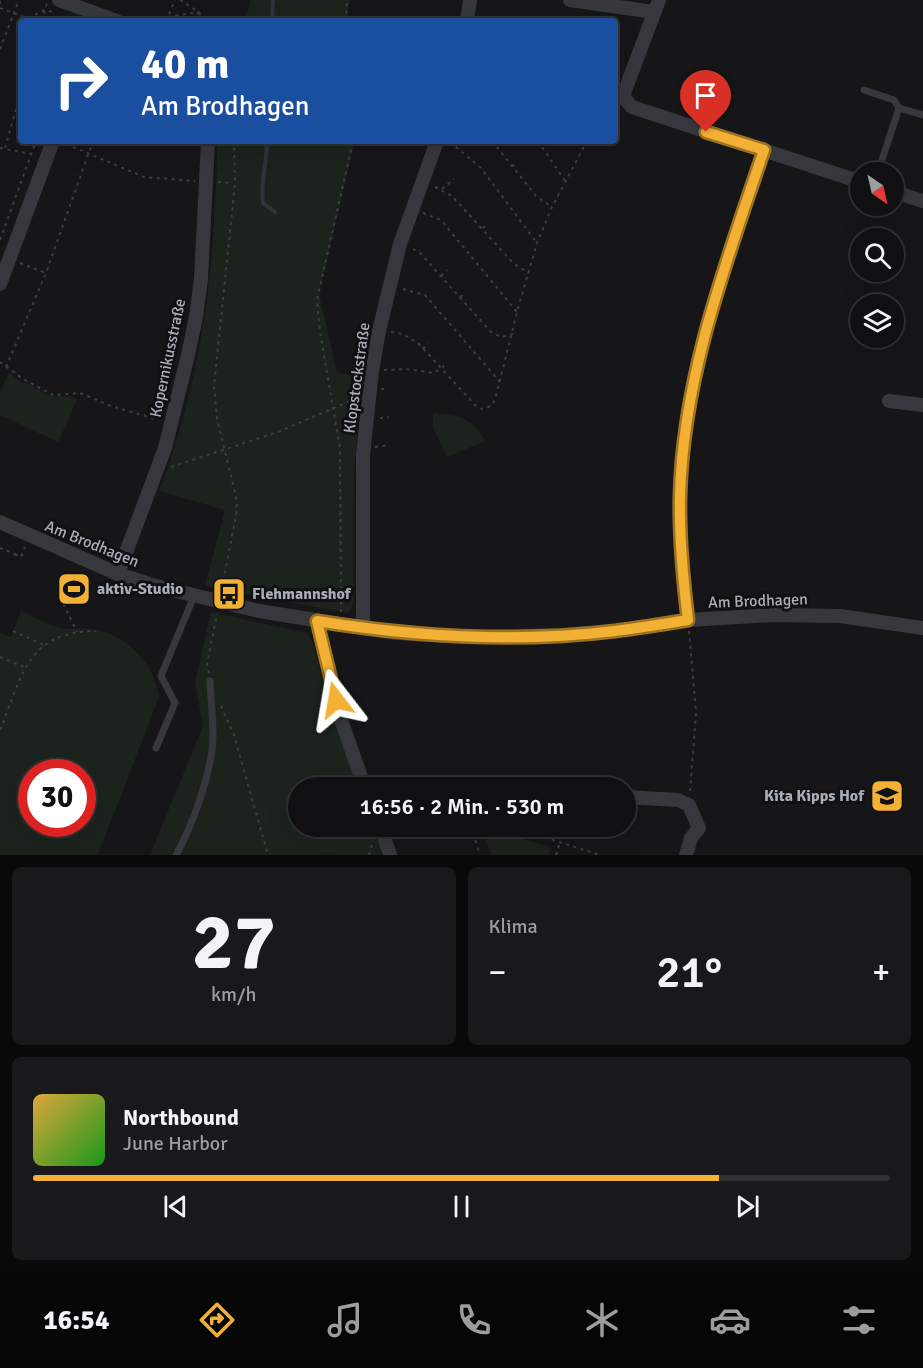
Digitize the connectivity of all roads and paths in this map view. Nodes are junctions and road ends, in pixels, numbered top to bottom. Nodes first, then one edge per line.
1 (19, 0) edge
2 (48, 0) edge
3 (59, 0) edge
4 (175, 0) edge
5 (180, 0) edge
6 (347, 0) edge
7 (470, 0) edge
8 (570, 0) edge
9 (0, 4) edge
10 (657, 6) edge
11 (201, 8) dead end
12 (45, 10) junction
13 (199, 12) junction
14 (14, 13) junction
15 (61, 15) dead end
16 (90, 17) edge
17 (168, 17) joint
18 (43, 18) edge
19 (196, 18) edge
20 (202, 18) edge
21 (346, 18) edge
22 (467, 18) edge
23 (0, 50) edge
24 (864, 90) dead end
25 (18, 102) edge
26 (899, 108) junction
27 (923, 115) edge
28 (37, 144) edge
29 (50, 144) edge
30 (66, 144) edge
31 (92, 144) edge
32 (208, 144) edge
33 (234, 144) edge
34 (352, 144) edge
35 (436, 144) edge
36 (452, 144) edge
37 (495, 144) edge
38 (540, 144) edge
39 (585, 144) edge
40 (0, 148) edge
41 (4, 148) junction
42 (764, 150) junction
43 (89, 153) junction
44 (40, 156) junction
45 (518, 162) dead end
46 (881, 162) edge
47 (512, 166) junction
48 (850, 178) edge
49 (454, 179) dead end
50 (207, 181) junction
51 (565, 181) junction
52 (422, 182) junction
53 (235, 183) junction
54 (534, 185) dead end
55 (530, 188) junction
56 (442, 189) junction
57 (904, 195) edge
58 (923, 201) edge
59 (552, 207) junction
60 (412, 209) junction
61 (488, 224) dead end
62 (483, 228) junction
63 (0, 240) edge
64 (537, 243) junction
65 (400, 244) junction
66 (10, 259) junction
67 (447, 270) dead end
68 (46, 273) junction
69 (529, 273) junction
70 (441, 276) junction
71 (0, 284) edge
72 (390, 285) junction
73 (465, 292) dead end
74 (460, 297) junction
75 (517, 312) junction
76 (484, 316) dead end
77 (480, 320) junction
78 (379, 331) junction
79 (513, 334) junction
80 (428, 343) dead end
81 (423, 349) junction
82 (0, 362) edge
83 (447, 364) dead end
84 (6, 367) junction
85 (442, 369) junction
86 (372, 371) junction
87 (501, 382) junction
88 (467, 388) dead end
89 (462, 392) junction
90 (369, 393) junction
91 (889, 401) dead end
92 (923, 405) edge
93 (332, 409) junction
94 (172, 424) junction
95 (224, 448) junction
96 (157, 472) junction
97 (0, 522) edge
98 (30, 536) junction
99 (0, 548) edge
100 (118, 574) junction
101 (194, 596) junction
102 (60, 597) dead end
103 (219, 603) junction
104 (688, 620) junction
105 (317, 621) junction
106 (341, 625) junction
107 (363, 628) junction
108 (923, 628) edge
109 (96, 630) dead end
110 (13, 631) dead end
111 (77, 632) junction
112 (44, 645) junction
113 (0, 657) edge
114 (26, 668) junction
115 (210, 681) joint
116 (220, 703) dead end
117 (0, 730) edge
118 (156, 748) dead end
119 (361, 777) edge
120 (636, 798) edge
121 (689, 805) junction
122 (384, 837) edge
123 (474, 837) edge
124 (542, 837) edge
125 (560, 843) junction
126 (176, 855) edge
127 (268, 855) edge
128 (390, 855) edge
129 (480, 855) edge
130 (556, 855) edge
131 (600, 855) edge
132 (686, 855) edge

1 - 14 path
2 - 12 path
3 - 16 street
4 - 17 path
5 - 13 path
6 - 21 path
7 - 22 street
8 - 10 street
9 - 14 path
10 - 42 street
11 - 13 path
12 - 14 path
12 - 15 path
12 - 18 path
13 - 17 path
13 - 19 path
13 - 20 path
14 - 23 path
24 - 26 lane
25 - 41 path
26 - 27 lane
26 - 46 lane
28 - 44 path
29 - 44 street
30 - 43 path
31 - 43 path
32 - 50 street, Kopernikusstraße
33 - 53 path
34 - 93 path
35 - 52 street, Klopstockstraße
36 - 64 path
37 - 47 path
38 - 51 path
39 - 51 path
40 - 41 path
41 - 44 path
42 - 48 street
42 - 104 street
43 - 50 path
43 - 68 path
44 - 63 path
44 - 66 street
45 - 47 path
47 - 55 path
49 - 56 path
50 - 53 path
50 - 94 street, Kopernikusstraße
51 - 59 path
52 - 56 path
52 - 60 street, Klopstockstraße
53 - 95 path
54 - 55 path
55 - 59 path
56 - 62 path
57 - 58 street
59 - 64 path
60 - 65 street, Klopstockstraße
60 - 75 path
61 - 62 path
62 - 69 path
64 - 69 path
65 - 70 path
65 - 72 street, Klopstockstraße
66 - 68 path
66 - 71 street
67 - 70 path
68 - 84 path
69 - 75 path
70 - 74 path
72 - 78 street, Klopstockstraße
72 - 87 path
73 - 74 path
74 - 77 path
75 - 79 path
76 - 77 path
77 - 79 path
78 - 81 path
78 - 86 street, Klopstockstraße
79 - 87 path
80 - 81 path
81 - 85 path
82 - 84 path
83 - 85 path
84 - 94 path
85 - 86 path
85 - 89 path
86 - 90 street, Klopstockstraße
87 - 89 path
88 - 89 path
90 - 93 path
90 - 107 street, Klopstockstraße
91 - 92 street
93 - 95 path
93 - 106 path
94 - 96 street, Kopernikusstraße
95 - 96 path
95 - 103 path
96 - 100 street, Kopernikusstraße
97 - 98 street, Am Brodhagen
98 - 99 path
98 - 100 street, Am Brodhagen
100 - 101 street, Am Brodhagen
101 - 103 street, Am Brodhagen
101 - 118 lane
102 - 111 path
103 - 105 street, Am Brodhagen
103 - 115 path
104 - 107 street, Am Brodhagen
104 - 108 street, Am Brodhagen
104 - 121 path
105 - 106 street, Am Brodhagen
105 - 119 street
106 - 107 street, Am Brodhagen
109 - 111 path
110 - 112 path
111 - 112 path
112 - 114 path
113 - 114 path
114 - 117 path
115 - 126 lane
116 - 127 path
120 - 121 street
121 - 132 street
122 - 128 street
123 - 129 path
124 - 125 path
125 - 130 path
125 - 131 path

